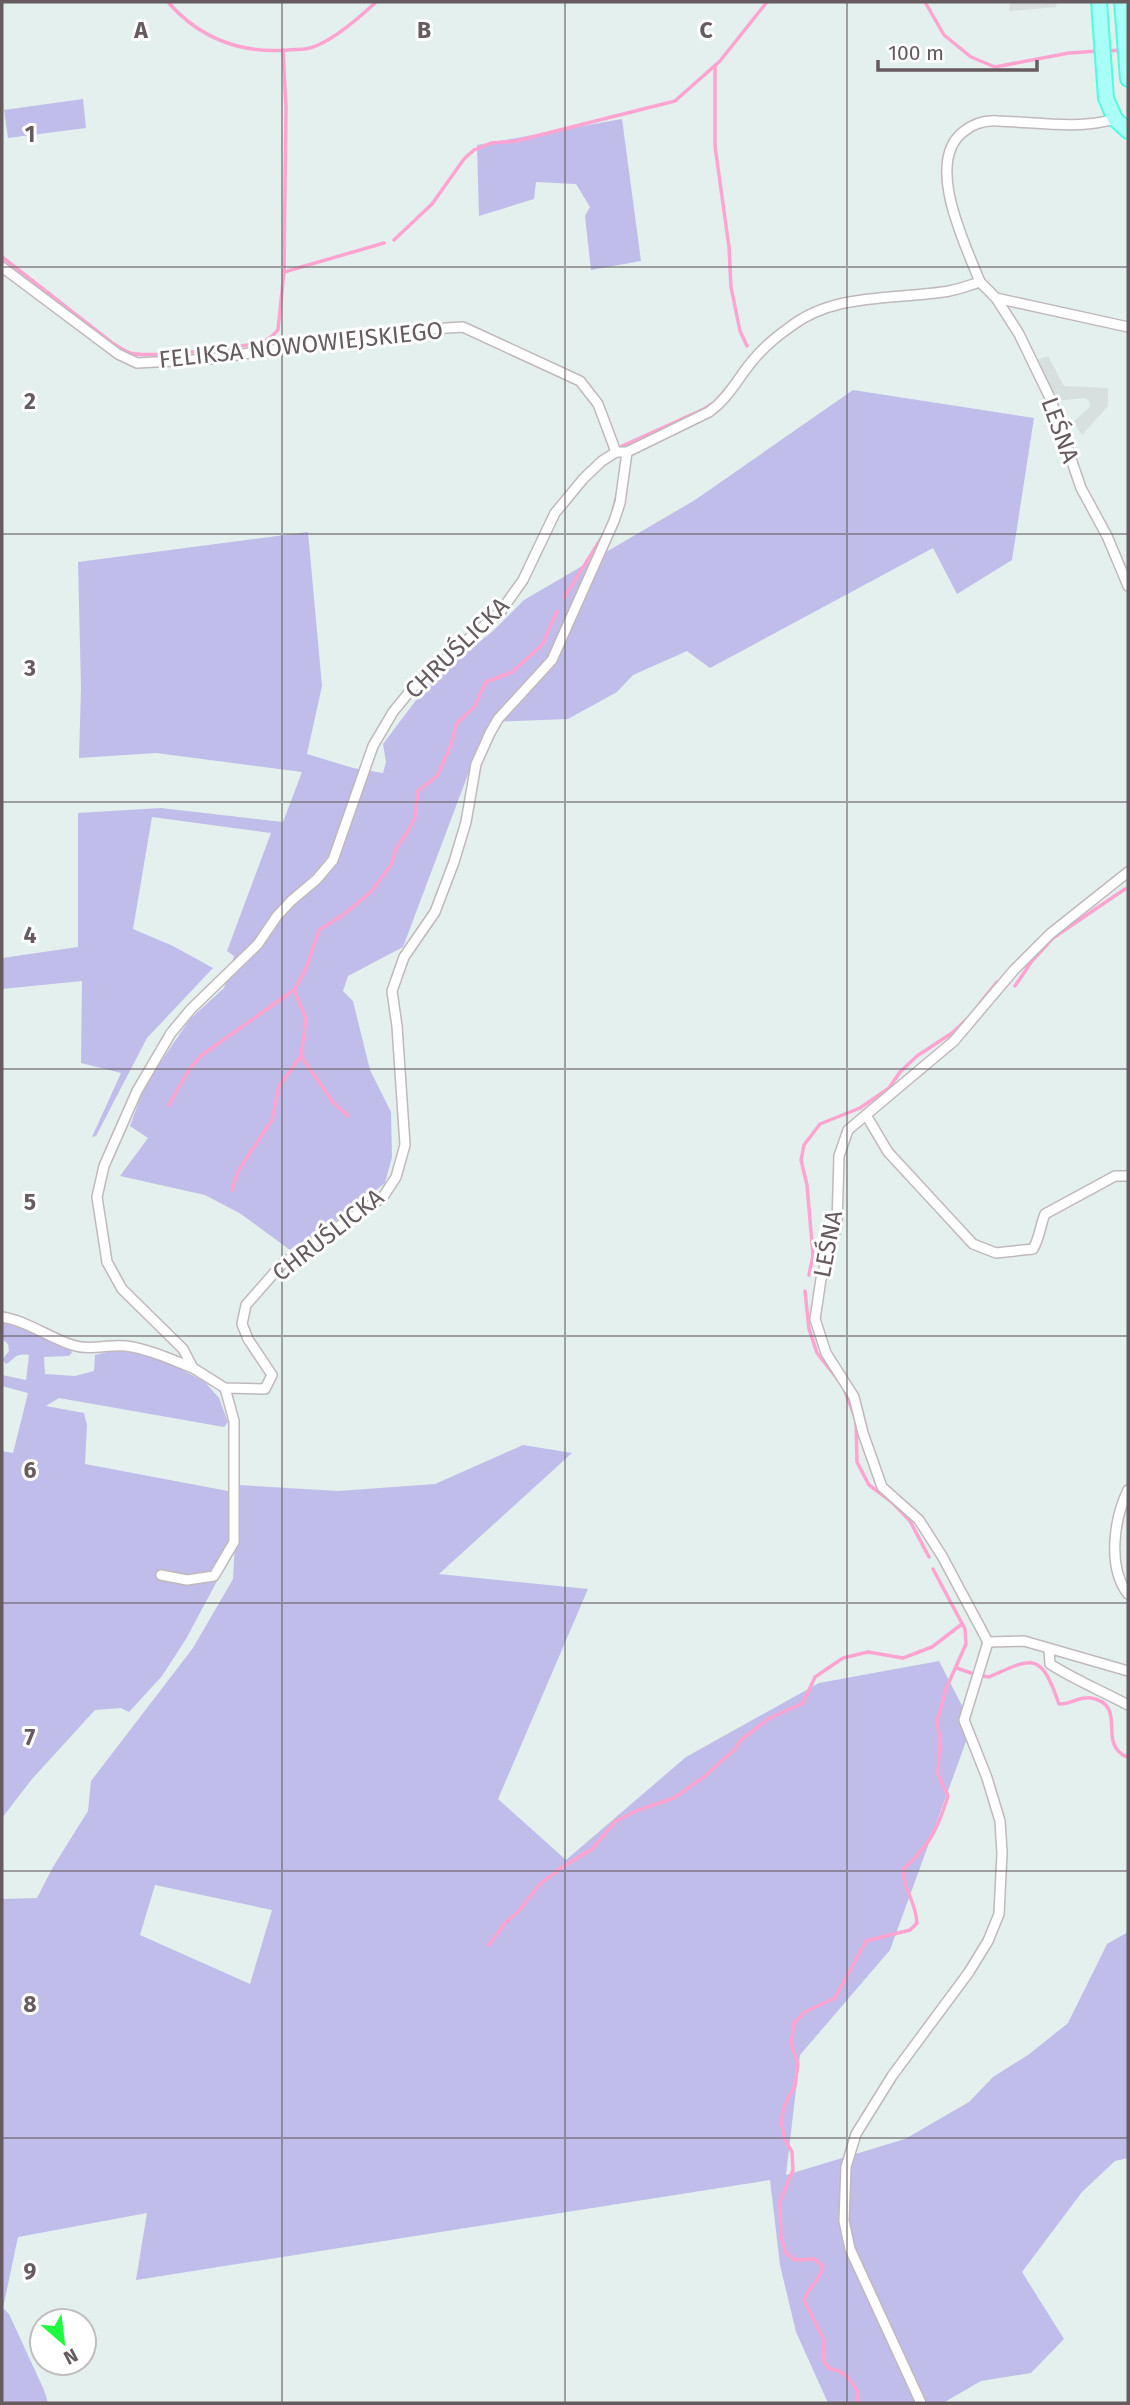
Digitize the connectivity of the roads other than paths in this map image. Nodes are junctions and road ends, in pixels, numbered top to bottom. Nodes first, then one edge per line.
1 (1099, 2) edge
2 (1122, 2) edge
3 (1128, 79) edge
4 (1121, 117) edge
5 (1128, 131) edge
6 (2, 267) edge
7 (980, 282) junction
8 (996, 298) junction
9 (1128, 327) edge
10 (616, 452) junction
11 (627, 452) junction
12 (1128, 586) edge
13 (1128, 872) edge
14 (866, 1115) junction
15 (1128, 1176) edge
16 (2, 1317) edge
17 (193, 1368) junction
18 (225, 1388) junction
19 (1128, 1490) edge
20 (161, 1575) dead end
21 (1128, 1594) edge
22 (993, 1643) junction
23 (1049, 1648) junction
24 (1128, 1671) edge
25 (1128, 1705) edge
26 (921, 2403) edge

1 - 4 main road
2 - 3 main road
4 - 5 main road
4 - 7 street
6 - 10 street, FELIKSA NOWOWIEJSKIEGO
7 - 8 street, LEŚNA
7 - 11 street
8 - 9 street
8 - 12 street, LEŚNA
10 - 11 street
10 - 17 street, CHRUŚLICKA
11 - 18 street, CHRUŚLICKA
13 - 14 street, LEŚNA
14 - 15 street
14 - 22 street, LEŚNA
16 - 17 street
17 - 18 street, CHRUŚLICKA
18 - 20 street
19 - 21 street
22 - 23 street
22 - 26 street
23 - 24 street
23 - 25 street

